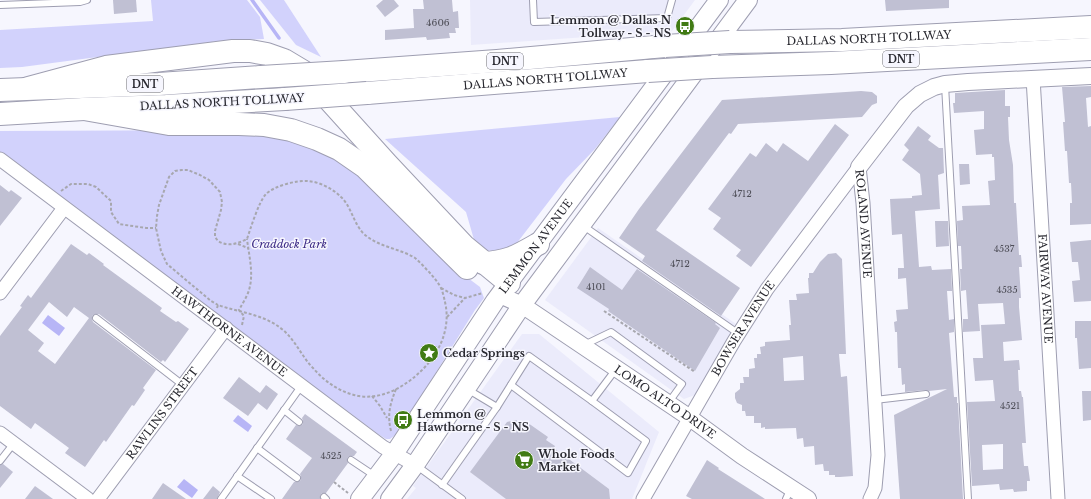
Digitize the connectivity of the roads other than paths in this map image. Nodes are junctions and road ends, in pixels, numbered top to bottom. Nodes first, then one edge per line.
1 (87, 0) edge
2 (533, 0) edge
3 (672, 0) edge
4 (719, 0) edge
5 (741, 3) edge
6 (0, 5) edge
7 (1091, 27) edge
8 (1091, 49) edge
9 (1091, 76) edge
10 (1033, 78) junction
11 (945, 84) junction
12 (28, 88) junction
13 (0, 90) edge
14 (84, 109) junction
15 (0, 114) edge
16 (0, 159) edge
17 (860, 168) junction
18 (64, 208) junction
19 (582, 225) junction
20 (538, 244) junction
21 (483, 263) junction
22 (498, 290) junction
23 (0, 293) edge
24 (522, 305) junction
25 (96, 318) dead end
26 (226, 328) junction
27 (739, 334) junction
28 (582, 346) junction
29 (616, 369) junction
30 (183, 385) junction
31 (302, 385) junction
32 (511, 386) junction
33 (466, 388) junction
34 (926, 394) dead end
35 (875, 400) junction
36 (592, 401) junction
37 (668, 403) junction
38 (497, 407) junction
39 (284, 410) junction
40 (690, 418) junction
41 (299, 422) dead end
42 (0, 433) edge
43 (14, 443) junction
44 (392, 445) junction
45 (257, 448) junction
46 (351, 460) dead end
47 (0, 461) edge
48 (415, 465) junction
49 (237, 476) junction
50 (377, 477) junction
51 (297, 478) dead end
52 (442, 485) junction
53 (788, 493) edge
54 (355, 496) edge
55 (88, 499) edge
56 (98, 499) edge
57 (220, 499) edge
58 (271, 499) edge
59 (390, 499) edge
60 (462, 499) edge
61 (643, 499) edge
62 (808, 499) edge
63 (870, 499) edge
64 (968, 499) edge
65 (1058, 499) edge

1 - 6 lane
2 - 3 lane
4 - 20 main road, LEMMON AVENUE
5 - 19 main road
7 - 12 highway, DALLAS NORTH TOLLWAY / DNT, bridge
8 - 14 highway, DALLAS NORTH TOLLWAY / DNT, bridge
9 - 10 street, ROLAND AVENUE
10 - 11 street, ROLAND AVENUE
10 - 65 street, FAIRWAY AVENUE
11 - 17 street, ROLAND AVENUE
11 - 64 lane
12 - 13 highway, DALLAS NORTH TOLLWAY / DNT
12 - 21 highway
14 - 15 highway, DALLAS NORTH TOLLWAY / DNT
14 - 22 highway
16 - 18 street, HAWTHORNE AVENUE
17 - 27 street, BOWSER AVENUE
17 - 35 street, ROLAND AVENUE
18 - 23 street
18 - 26 street, HAWTHORNE AVENUE
19 - 24 main road
19 - 27 lane
20 - 21 highway
20 - 22 main road, LEMMON AVENUE
21 - 22 highway
22 - 24 street, LOMO ALTO DRIVE
22 - 44 main road, LEMMON AVENUE
24 - 28 street, LOMO ALTO DRIVE
24 - 33 main road
25 - 30 lane
26 - 30 street, RAWLINS STREET
26 - 31 street, HAWTHORNE AVENUE
27 - 40 street, BOWSER AVENUE
28 - 29 street, LOMO ALTO DRIVE
28 - 37 lane
29 - 36 lane
29 - 37 street, LOMO ALTO DRIVE
30 - 56 street, RAWLINS STREET
31 - 39 lane
31 - 44 street, HAWTHORNE AVENUE
32 - 36 lane
32 - 36 lane
32 - 38 lane
33 - 38 lane
33 - 48 main road
34 - 35 lane
35 - 63 street, ROLAND AVENUE
37 - 40 street, LOMO ALTO DRIVE
38 - 52 lane
39 - 41 lane
39 - 45 lane
40 - 53 street, LOMO ALTO DRIVE
40 - 61 street, BOWSER AVENUE
42 - 43 street
43 - 47 lane
43 - 55 street
44 - 48 street, HAWTHORNE AVENUE
44 - 50 main road, LEMMON AVENUE
45 - 49 lane
45 - 51 lane
46 - 50 lane
48 - 52 lane, HAWTHORNE AVENUE
48 - 59 main road
49 - 57 lane
49 - 58 lane
50 - 54 main road, LEMMON AVENUE
52 - 60 lane, HAWTHORNE AVENUE
53 - 62 street, LOMO ALTO DRIVE

